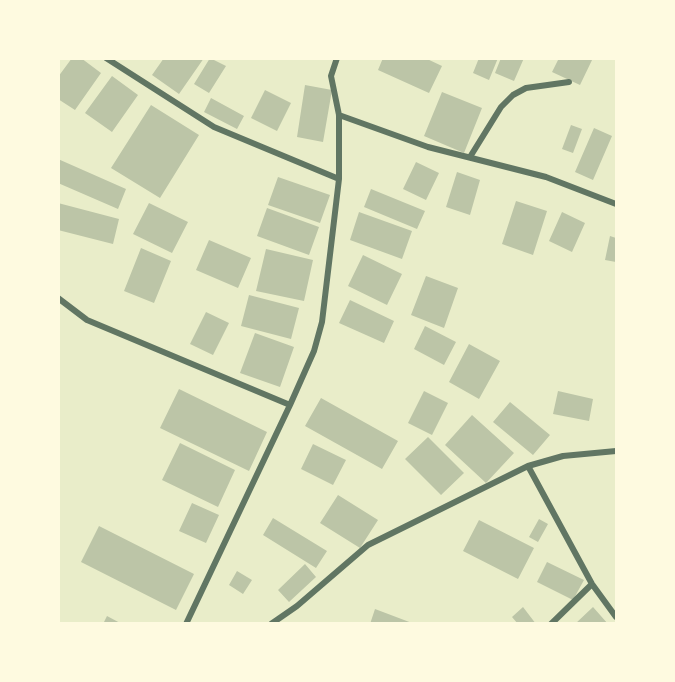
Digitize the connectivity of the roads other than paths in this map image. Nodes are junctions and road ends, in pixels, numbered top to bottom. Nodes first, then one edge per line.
1 (106, 58) edge
2 (337, 58) edge
3 (569, 82) dead end
4 (339, 115) junction
5 (471, 158) junction
6 (339, 179) junction
7 (616, 204) edge
8 (58, 298) edge
9 (290, 405) junction
10 (616, 451) edge
11 (528, 466) junction
12 (592, 584) junction
13 (616, 617) edge
14 (186, 624) edge
15 (271, 624) edge
16 (551, 624) edge

1 - 6 street
2 - 4 street
3 - 5 street
4 - 5 street
4 - 6 street
5 - 7 street
6 - 9 street
8 - 9 street
9 - 14 street
10 - 11 street
11 - 12 street
11 - 15 street
12 - 13 street
12 - 16 street

